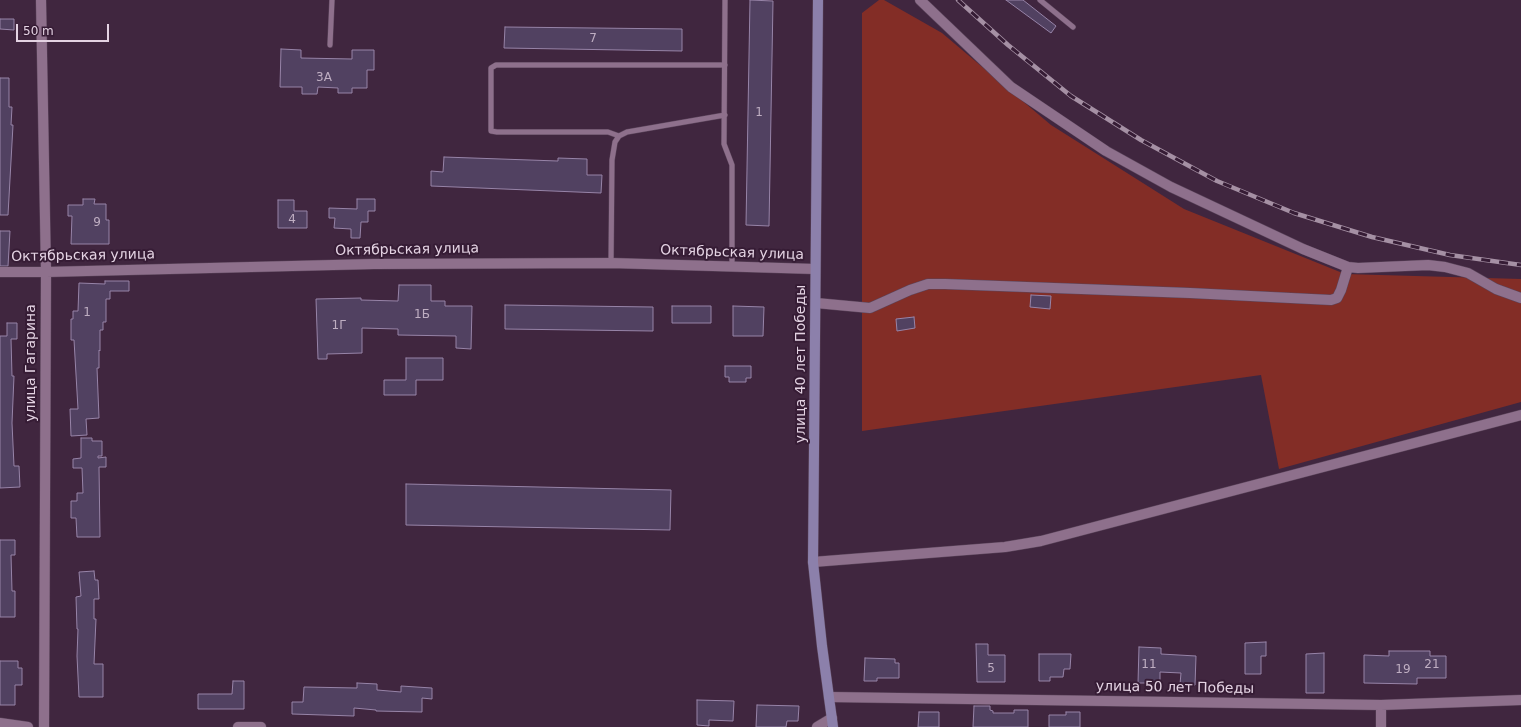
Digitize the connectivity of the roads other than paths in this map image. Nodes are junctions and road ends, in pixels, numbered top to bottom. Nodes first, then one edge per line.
1 (41, 0) edge
2 (332, 0) edge
3 (725, 0) edge
4 (818, 0) edge
5 (920, 0) edge
6 (1040, 0) edge
7 (1073, 27) dead end
8 (330, 45) dead end
9 (725, 65) junction
10 (725, 115) junction
11 (619, 136) junction
12 (611, 263) junction
13 (1348, 266) junction
14 (732, 267) junction
15 (814, 269) junction
16 (0, 272) edge
17 (46, 272) junction
18 (1521, 298) edge
19 (816, 303) junction
20 (1521, 415) edge
21 (813, 562) junction
22 (830, 697) junction
23 (1521, 700) edge
24 (1380, 705) junction
25 (0, 723) edge
26 (833, 723) edge
27 (28, 727) edge
28 (44, 727) edge
29 (238, 727) edge
30 (261, 727) edge
31 (817, 727) edge
32 (1381, 727) edge

1 - 17 street, улица Гагарина
2 - 8 lane
3 - 9 lane
4 - 15 street, улица 40 лет Победы
5 - 13 street
6 - 7 lane
9 - 10 lane
9 - 11 lane
10 - 11 lane
10 - 14 lane
11 - 12 lane
12 - 14 street, Октябрьская улица
12 - 17 street, Октябрьская улица
13 - 18 street
13 - 19 street
14 - 15 street, Октябрьская улица
15 - 19 street, улица 40 лет Победы
16 - 17 street, Октябрьская улица
17 - 28 street, улица Гагарина
19 - 21 street, улица 40 лет Победы
20 - 21 street
21 - 22 street, улица 40 лет Победы
22 - 24 street, улица 50 лет Победы
22 - 26 street, улица 40 лет Победы
23 - 24 street, улица 50 лет Победы
24 - 32 street
25 - 27 street
26 - 31 street
29 - 30 street

